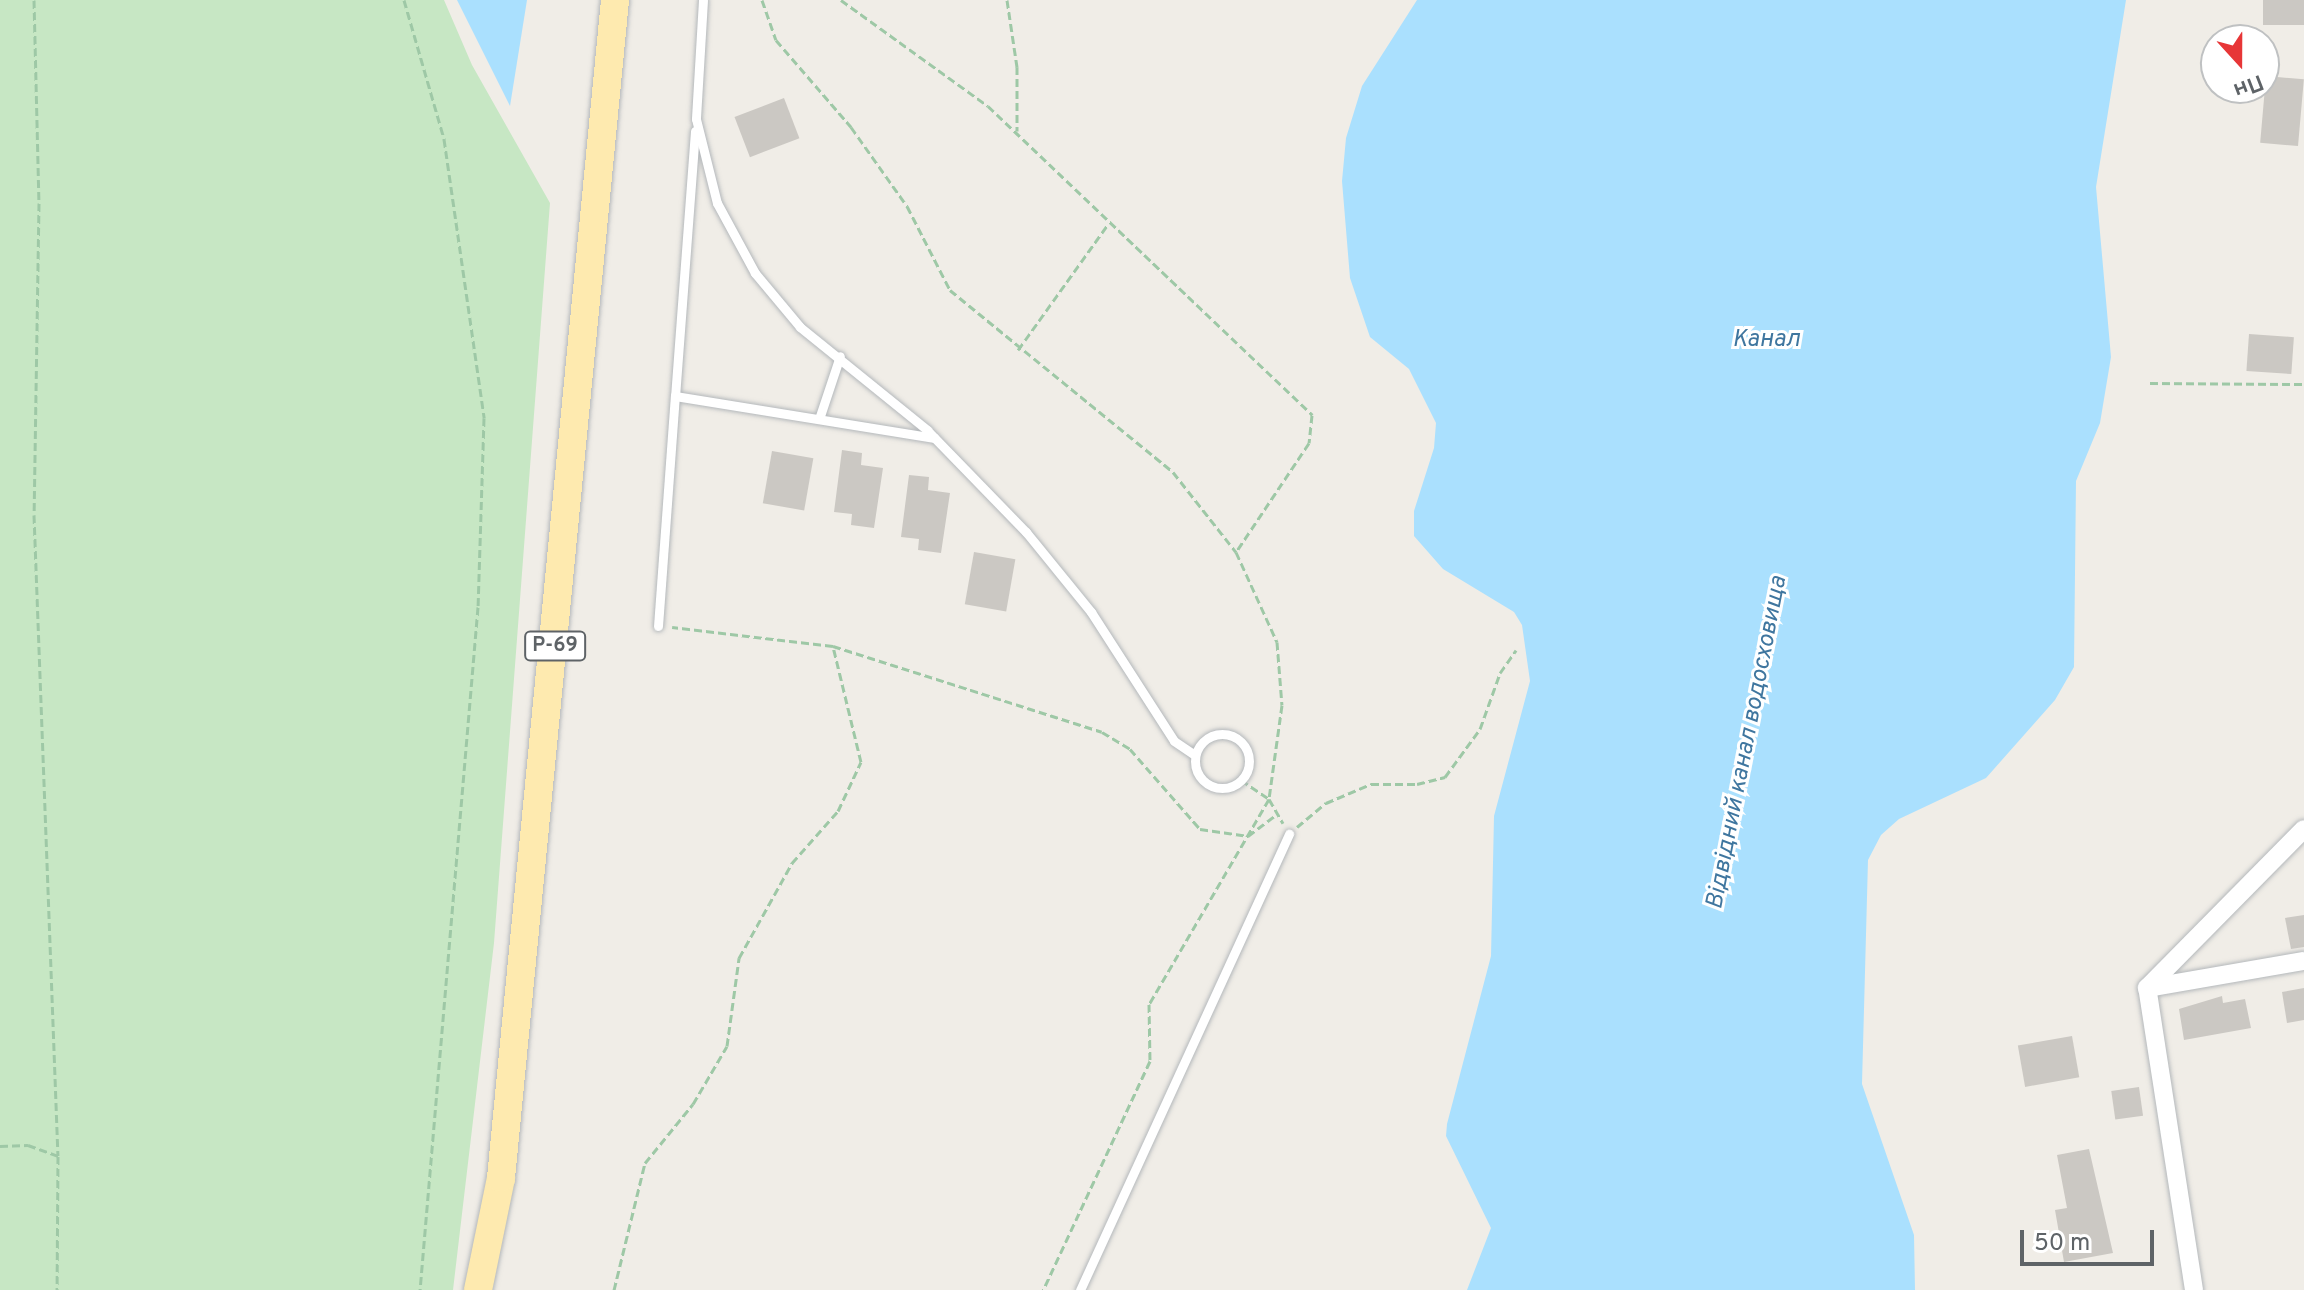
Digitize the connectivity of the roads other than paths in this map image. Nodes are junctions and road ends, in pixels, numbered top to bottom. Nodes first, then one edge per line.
1 (615, 0) edge
2 (703, 0) edge
3 (696, 119) junction
4 (840, 356) junction
5 (675, 396) junction
6 (819, 419) junction
7 (935, 438) junction
8 (658, 626) road end
9 (1195, 755) junction
10 (2304, 829) edge
11 (1289, 834) road end
12 (2304, 961) edge
13 (2147, 988) junction
14 (478, 1290) edge
15 (1080, 1290) edge
16 (2194, 1290) edge

1 - 14 main road, Р-69
2 - 3 lane
3 - 4 lane
3 - 5 lane
4 - 6 lane
4 - 7 lane
5 - 6 lane
5 - 8 lane
6 - 7 lane
7 - 9 lane
9 - 9 lane
10 - 13 street
11 - 15 lane
12 - 13 street
13 - 16 street

